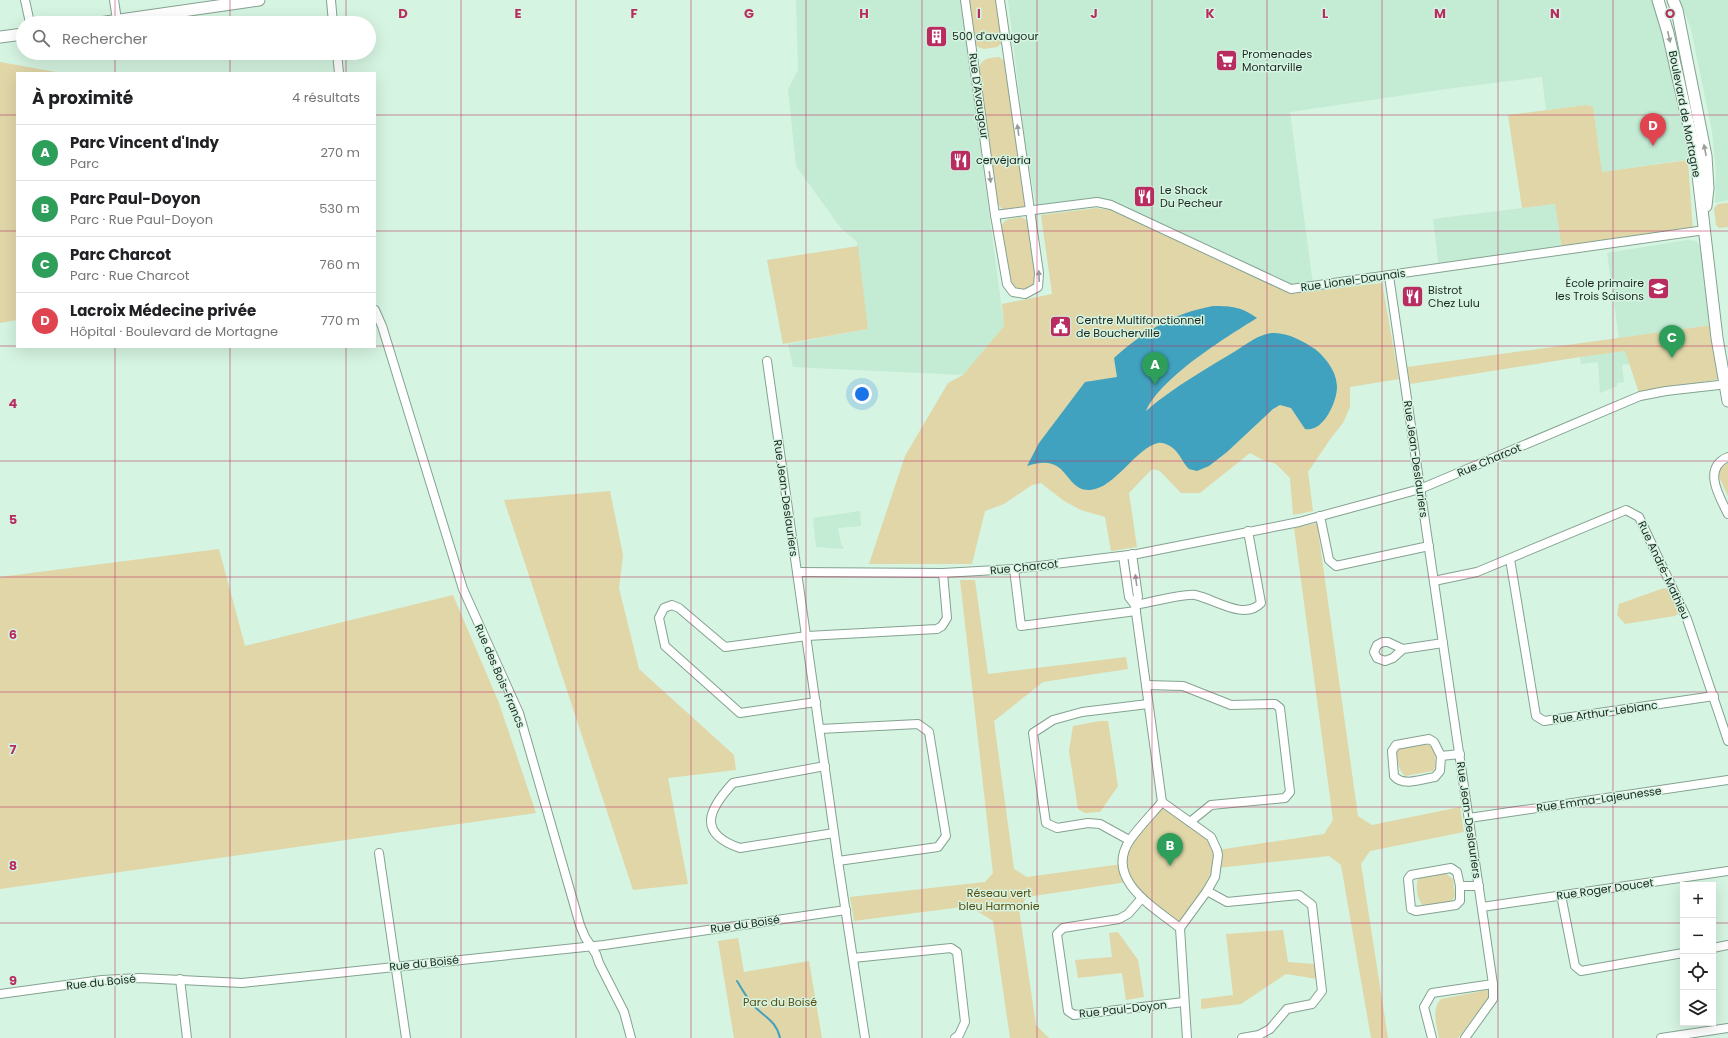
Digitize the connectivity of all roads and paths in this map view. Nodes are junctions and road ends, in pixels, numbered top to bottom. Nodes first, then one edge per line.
1 (25, 0) edge
2 (114, 0) edge
3 (256, 0) edge
4 (331, 0) edge
5 (965, 0) edge
6 (1000, 0) edge
7 (1658, 0) edge
8 (1672, 0) edge
9 (28, 16) edge
10 (116, 16) edge
11 (145, 16) edge
12 (332, 16) edge
13 (16, 35) edge
14 (0, 37) edge
15 (338, 60) edge
16 (339, 72) edge
17 (1030, 210) junction
18 (995, 215) junction
19 (1704, 230) junction
20 (1389, 276) junction
21 (376, 312) edge
22 (767, 361) dead end
23 (1726, 384) edge
24 (1728, 401) edge
25 (1728, 457) edge
26 (1420, 489) junction
27 (1728, 514) edge
28 (1320, 516) junction
29 (1248, 531) junction
30 (1429, 546) junction
31 (1132, 554) junction
32 (1123, 556) junction
33 (1510, 559) junction
34 (1014, 569) junction
35 (797, 572) junction
36 (943, 572) junction
37 (1434, 581) junction
38 (1135, 608) junction
39 (807, 636) junction
40 (1443, 643) junction
41 (1403, 649) dead end
42 (1146, 685) junction
43 (1714, 696) junction
44 (816, 702) junction
45 (1148, 704) junction
46 (820, 729) junction
47 (1728, 741) edge
48 (1460, 754) junction
49 (1440, 756) junction
50 (825, 766) junction
51 (1728, 780) edge
52 (1162, 802) junction
53 (1469, 818) junction
54 (1190, 822) junction
55 (834, 833) junction
56 (1129, 840) junction
57 (379, 853) dead end
58 (838, 861) junction
59 (1728, 871) edge
60 (1460, 886) junction
61 (1479, 886) junction
62 (1207, 891) junction
63 (1561, 895) junction
64 (1142, 898) junction
65 (1482, 907) junction
66 (846, 910) junction
67 (1180, 928) junction
68 (1728, 945) edge
69 (591, 946) junction
70 (1716, 947) edge
71 (1680, 954) edge
72 (853, 958) junction
73 (395, 967) junction
74 (180, 979) junction
75 (1494, 984) junction
76 (0, 994) edge
77 (1184, 1002) junction
78 (1728, 1028) edge
79 (187, 1038) edge
80 (406, 1038) edge
81 (632, 1038) edge
82 (865, 1038) edge
83 (955, 1038) edge
84 (1187, 1038) edge
85 (1242, 1038) edge
86 (1432, 1038) edge
87 (1465, 1038) edge
88 (1661, 1038) edge

1 - 9 street
2 - 10 street
3 - 11 street
4 - 12 street
5 -> 18 street, Rue D'Avaugour
17 -> 6 street
7 -> 19 street, Boulevard de Mortagne
19 -> 8 street, Boulevard de Mortagne
13 - 14 street
15 - 16 street
17 - 18 street, Rue Lionel-Daunais
18 -> 17 street, Rue D'Avaugour
17 - 20 street, Rue Lionel-Daunais
19 - 20 street, Rue Lionel-Daunais
19 - 23 street, Boulevard de Mortagne
20 - 26 street, Rue Jean-Deslauriers
21 - 69 street, Rue des Bois-Francs
22 - 35 street, Rue Jean-Deslauriers
23 - 24 street, Boulevard de Mortagne
23 - 26 street, Rue Charcot
25 - 27 street
26 - 28 street, Rue Charcot
26 - 30 street, Rue Jean-Deslauriers
28 - 29 street, Rue Charcot
28 - 30 street
29 - 31 street, Rue Charcot
29 - 38 street
30 - 37 street, Rue Jean-Deslauriers
31 - 32 street, Rue Charcot
38 -> 31 street
32 - 34 street, Rue Charcot
32 - 38 street
33 - 37 street, Rue André-Mathieu
33 - 43 street, Rue André-Mathieu
33 - 43 street, Rue Arthur-Leblanc
34 - 36 street, Rue Charcot
34 - 38 street
35 - 36 street, Rue Charcot
35 - 39 street, Rue Jean-Deslauriers
36 - 39 street
37 - 40 street, Rue Jean-Deslauriers
38 - 42 street
39 - 44 street, Rue Jean-Deslauriers
39 - 44 street
40 - 41 street
40 - 48 street, Rue Jean-Deslauriers
42 - 45 street
42 - 54 street
43 - 47 street, Rue André-Mathieu
44 - 46 street, Rue Jean-Deslauriers
45 - 52 street
45 - 56 street
46 - 50 street, Rue Jean-Deslauriers
46 - 58 street
48 - 49 street, Rue Jean-Deslauriers
48 - 53 street, Rue Jean-Deslauriers
49 - 49 street, Rue Jean-Deslauriers
50 - 55 street, Rue Jean-Deslauriers
50 - 55 street
51 - 53 street, Rue Emma-Lajeunesse
52 - 54 street
52 - 56 street
53 - 61 street, Rue Jean-Deslauriers
54 - 62 street
55 - 58 street, Rue Jean-Deslauriers
56 - 64 street
57 - 73 street
58 - 66 street, Rue Jean-Deslauriers
59 - 63 street, Rue Roger Doucet
60 - 60 street, Rue Jean-Deslauriers
60 - 61 street, Rue Jean-Deslauriers
61 - 65 street, Rue Jean-Deslauriers
62 - 67 street
62 - 85 street
63 - 65 street, Rue Roger Doucet
63 - 71 street
64 - 67 street
64 - 77 street, Rue Paul-Doyon
65 - 75 street, Rue Jean-Deslauriers
66 - 69 street, Rue du Boisé
66 - 72 street, Rue Jean-Deslauriers
67 - 77 street
68 - 70 street
69 - 73 street, Rue du Boisé
69 - 81 street, Rue des Bois-Francs
72 - 82 street, Rue Jean-Deslauriers
72 - 83 street
73 - 74 street, Rue du Boisé
73 - 80 street
74 - 76 street, Rue du Boisé
74 - 79 street
75 - 86 street
75 - 87 street, Rue Jean-Deslauriers
77 - 84 street
78 - 88 street

